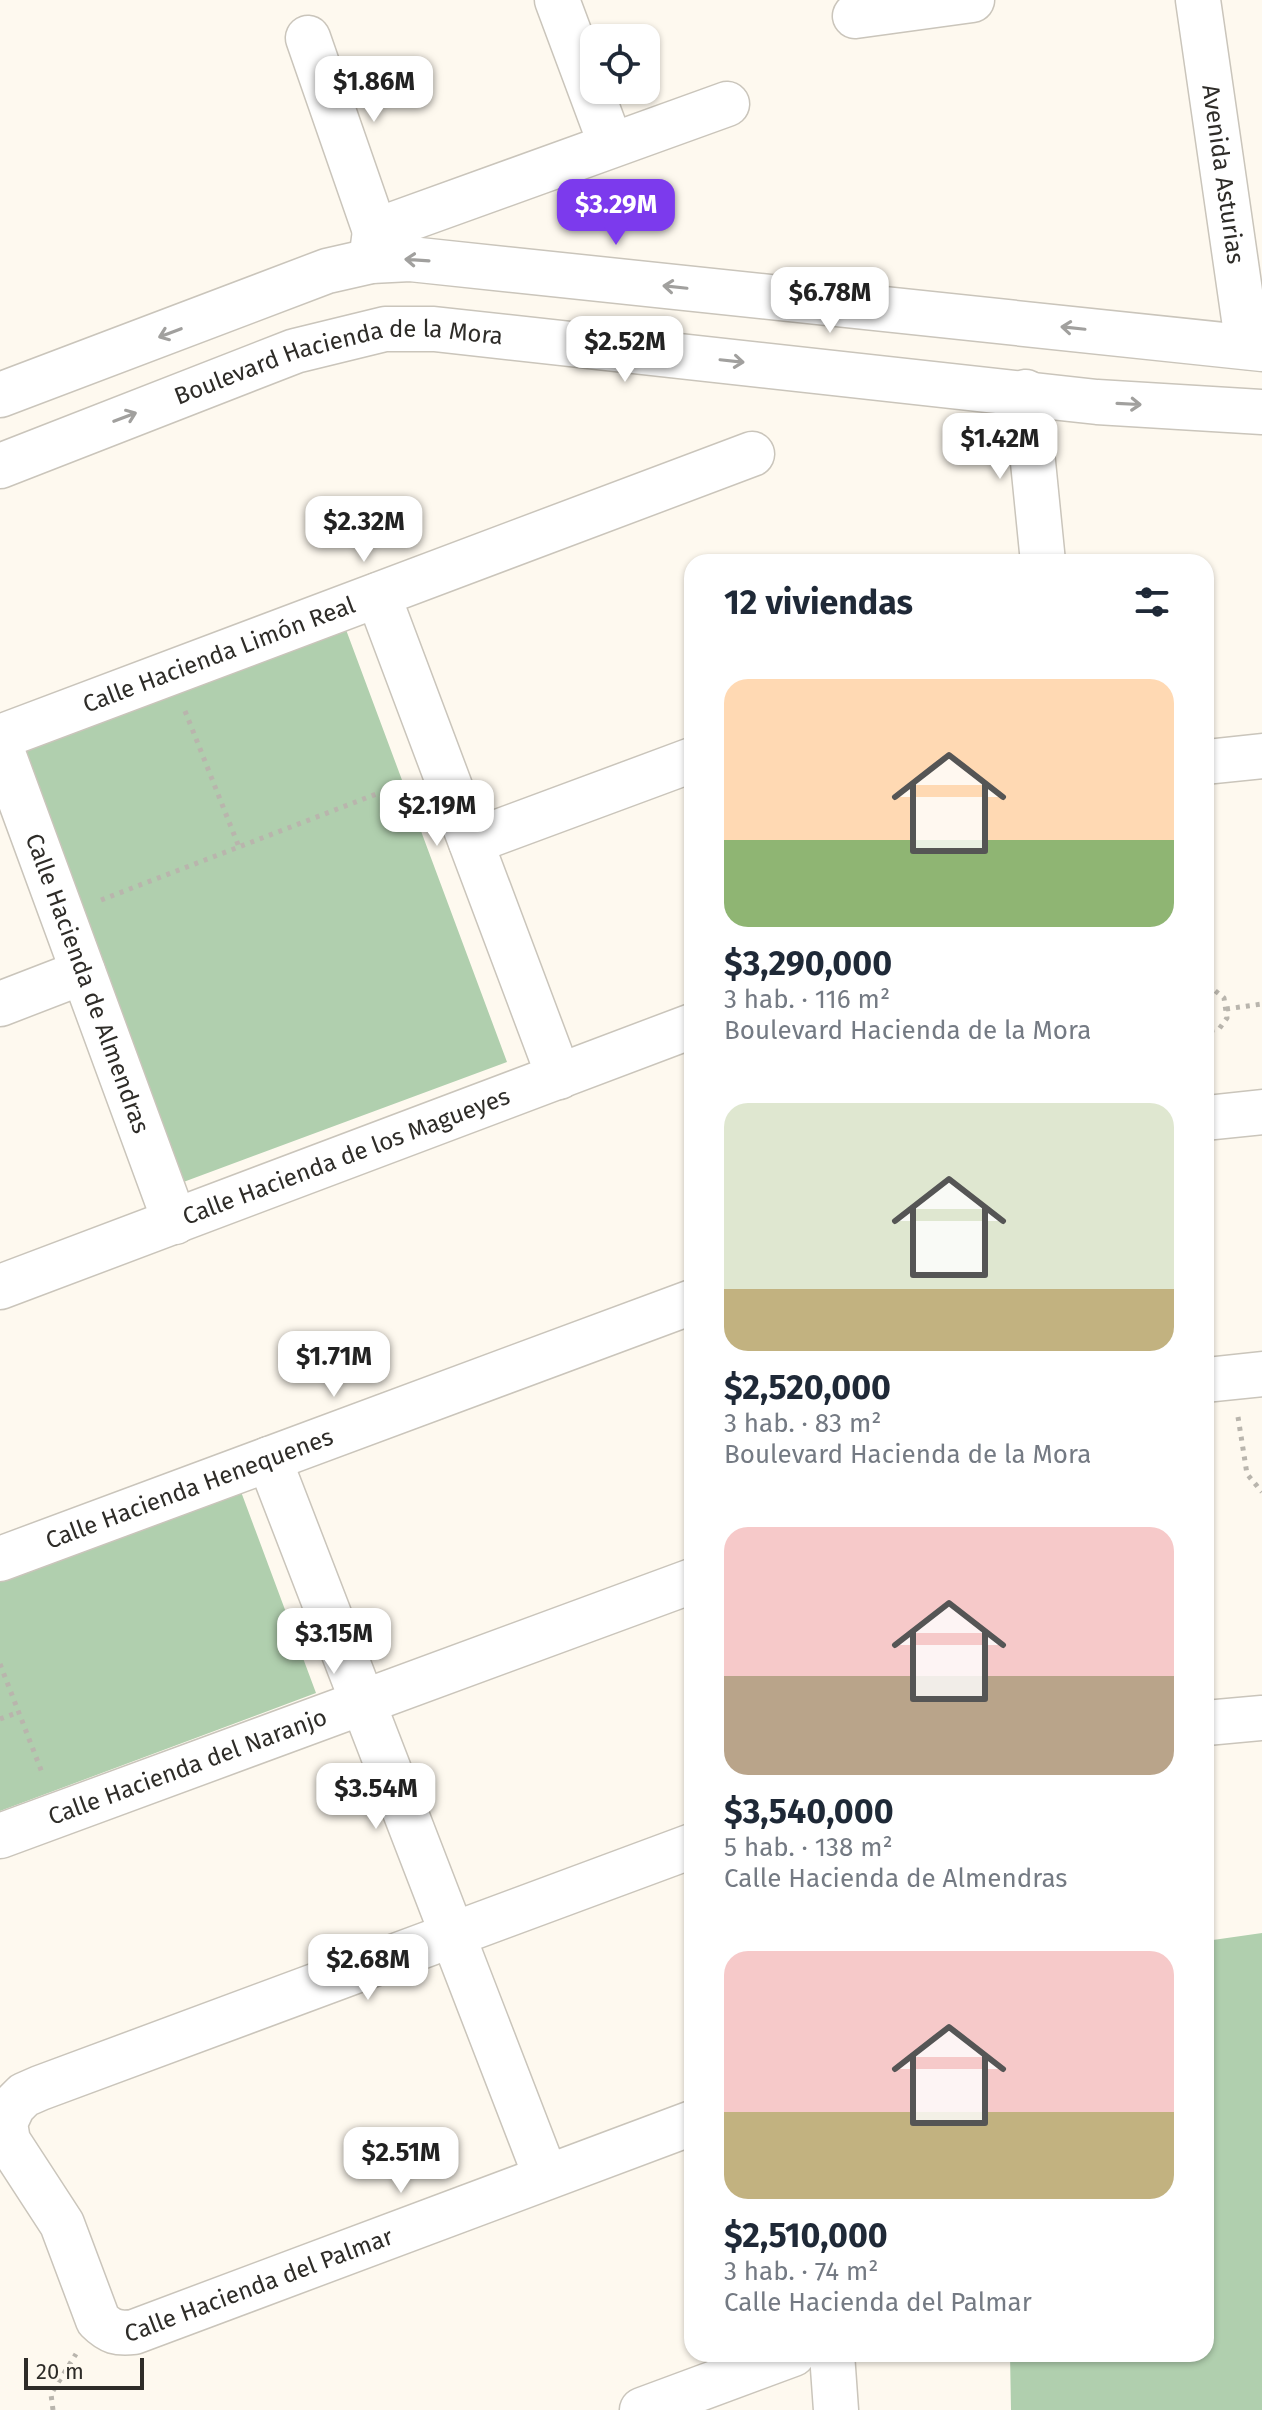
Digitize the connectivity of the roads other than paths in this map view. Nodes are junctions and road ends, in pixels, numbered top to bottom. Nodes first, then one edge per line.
1 (557, 0) edge
2 (972, 0) edge
3 (1198, 0) edge
4 (855, 16) dead end
5 (308, 38) dead end
6 (727, 104) dead end
7 (611, 145) junction
8 (373, 246) junction
9 (799, 299) junction
10 (1255, 348) edge
11 (794, 367) junction
12 (43, 379) junction
13 (1026, 392) junction
14 (0, 395) edge
15 (1262, 412) edge
16 (68, 440) junction
17 (752, 454) dead end
18 (0, 466) edge
19 (1042, 554) edge
20 (378, 595) junction
21 (0, 737) edge
22 (0, 745) edge
23 (1262, 756) edge
24 (1214, 761) edge
25 (684, 763) edge
26 (471, 842) junction
27 (83, 972) junction
28 (0, 1004) edge
29 (684, 1029) edge
30 (559, 1077) junction
31 (1262, 1112) edge
32 (1214, 1117) edge
33 (175, 1222) junction
34 (0, 1287) edge
35 (684, 1305) edge
36 (269, 1459) junction
37 (0, 1559) edge
38 (684, 1584) edge
39 (363, 1702) junction
40 (1262, 1718) edge
41 (1214, 1722) edge
42 (0, 1836) edge
43 (684, 1849) edge
44 (452, 1935) junction
45 (684, 2126) edge
46 (546, 2177) junction
47 (771, 2362) edge
48 (833, 2362) edge
49 (642, 2410) edge
50 (836, 2410) edge

1 - 7 street
2 - 4 street
3 - 10 street, Avenida Asturias
5 - 8 street
6 - 7 street
7 - 8 street
9 -> 8 street
8 -> 12 street
10 -> 9 street
9 - 11 street
11 - 13 street, Boulevard Hacienda de la Mora
16 -> 11 street, Boulevard Hacienda de la Mora
12 - 14 street
12 - 16 street
13 -> 15 street, Boulevard Hacienda de la Mora
13 - 19 street
16 - 18 street, Boulevard Hacienda de la Mora
17 - 20 street, Calle Hacienda Limón Real
20 - 21 street, Calle Hacienda Limón Real
20 - 26 street
22 - 27 street, Calle Hacienda de Almendras
23 - 24 street
25 - 26 street
26 - 30 street
27 - 28 street
27 - 33 street, Calle Hacienda de Almendras
29 - 30 street, Calle Hacienda de los Magueyes
30 - 33 street, Calle Hacienda de los Magueyes
31 - 32 street
33 - 34 street, Calle Hacienda de los Magueyes
35 - 36 street, Calle Hacienda Henequenes
36 - 37 street, Calle Hacienda Henequenes
36 - 39 street
38 - 39 street, Calle Hacienda del Naranjo
39 - 42 street, Calle Hacienda del Naranjo
39 - 44 street
40 - 41 street
43 - 44 street
44 - 46 street
44 - 46 street, Calle Hacienda del Palmar
45 - 46 street, Calle Hacienda del Palmar
47 - 49 street
48 - 50 street

